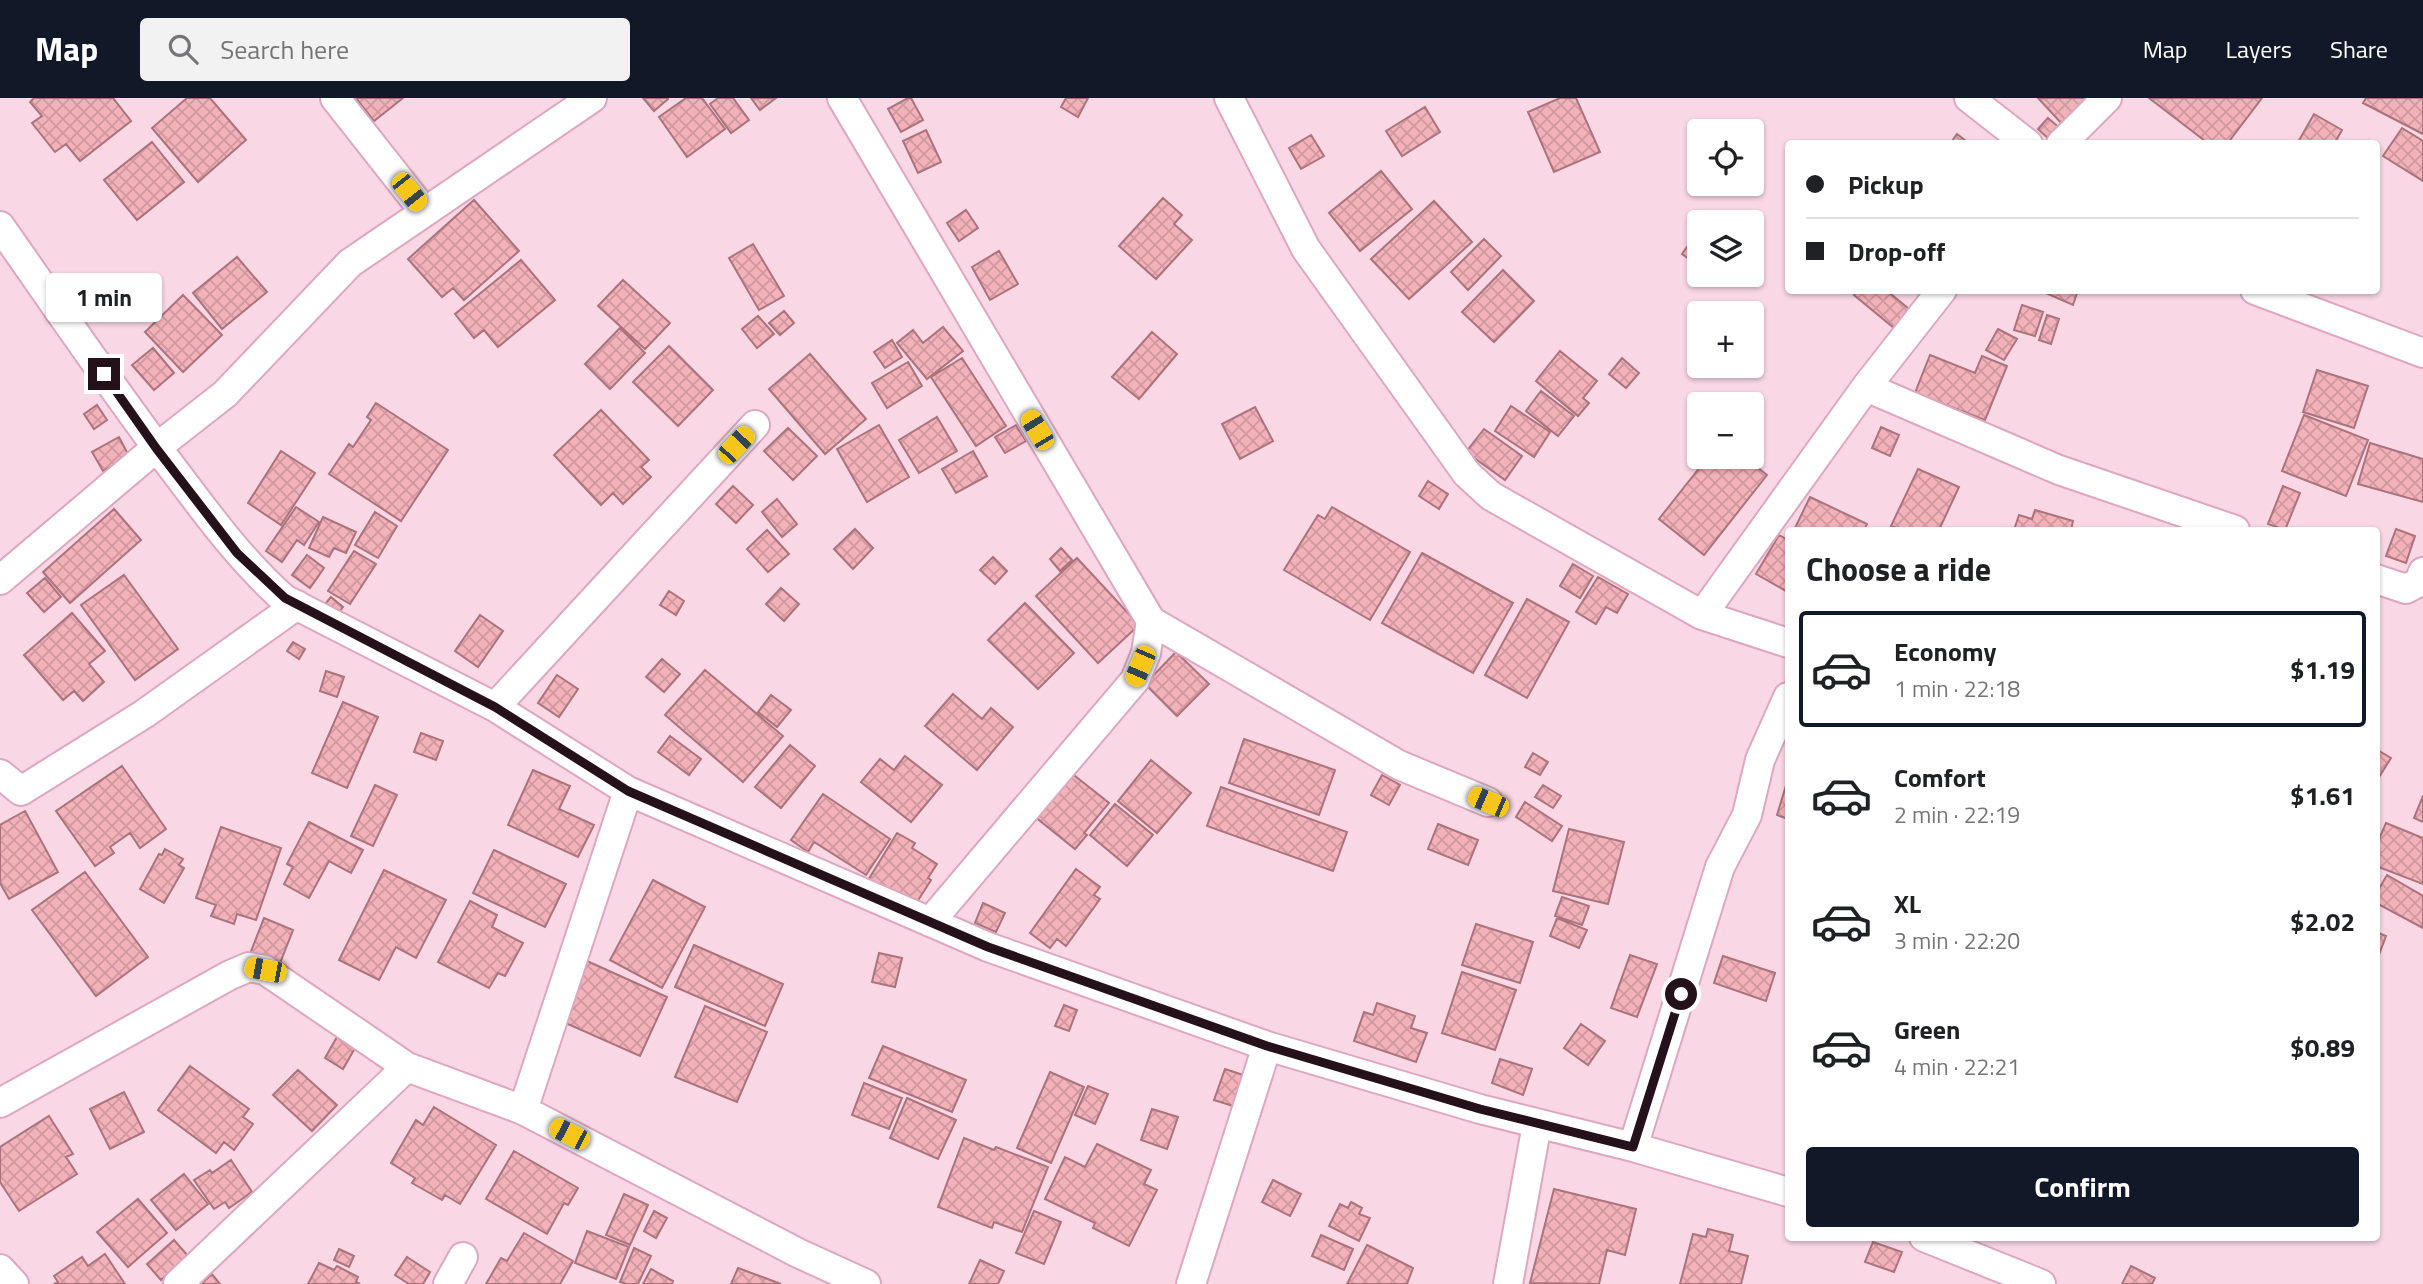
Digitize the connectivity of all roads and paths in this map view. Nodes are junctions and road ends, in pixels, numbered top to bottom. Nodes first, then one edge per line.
1 (335, 98) edge
2 (592, 98) edge
3 (842, 98) edge
4 (1229, 98) edge
5 (1969, 98) edge
6 (2107, 98) edge
7 (2023, 140) edge
8 (2065, 140) edge
9 (424, 211) junction
10 (0, 226) edge
11 (1939, 294) edge
12 (2266, 294) edge
13 (2423, 353) edge
14 (1866, 387) junction
15 (755, 425) dead end
16 (156, 448) junction
17 (2226, 527) edge
18 (2423, 572) edge
19 (0, 580) edge
20 (2380, 580) edge
21 (297, 605) junction
22 (1702, 615) junction
23 (1151, 621) junction
24 (1785, 642) edge
25 (1785, 704) edge
26 (495, 707) junction
27 (0, 774) edge
28 (628, 791) junction
29 (1488, 802) dead end
30 (930, 922) junction
31 (1267, 1046) junction
32 (407, 1067) junction
33 (0, 1103) edge
34 (523, 1110) junction
35 (1537, 1124) junction
36 (1633, 1147) junction
37 (1785, 1191) edge
38 (1934, 1241) edge
39 (463, 1257) dead end
40 (178, 1284) edge
41 (448, 1284) edge
42 (866, 1284) edge
43 (1191, 1284) edge
44 (1508, 1284) edge
45 (2041, 1284) edge

1 - 9 street
2 - 9 street
3 - 23 street
4 - 22 street
5 - 7 street
6 - 8 street
9 - 16 street
10 - 16 street
11 - 14 street
12 - 13 street
14 - 17 street
14 - 22 street
15 - 26 street
16 - 19 street
16 - 21 street
18 - 20 street
21 - 26 street
21 - 27 street
22 - 24 street
23 - 29 street
23 - 30 street
25 - 36 street
26 - 28 street
28 - 30 street
28 - 34 street
30 - 31 street
31 - 35 street
31 - 43 street
32 - 33 street
32 - 34 street
32 - 40 street
34 - 42 street
35 - 36 street
35 - 44 street
36 - 37 street
38 - 45 street
39 - 41 street

